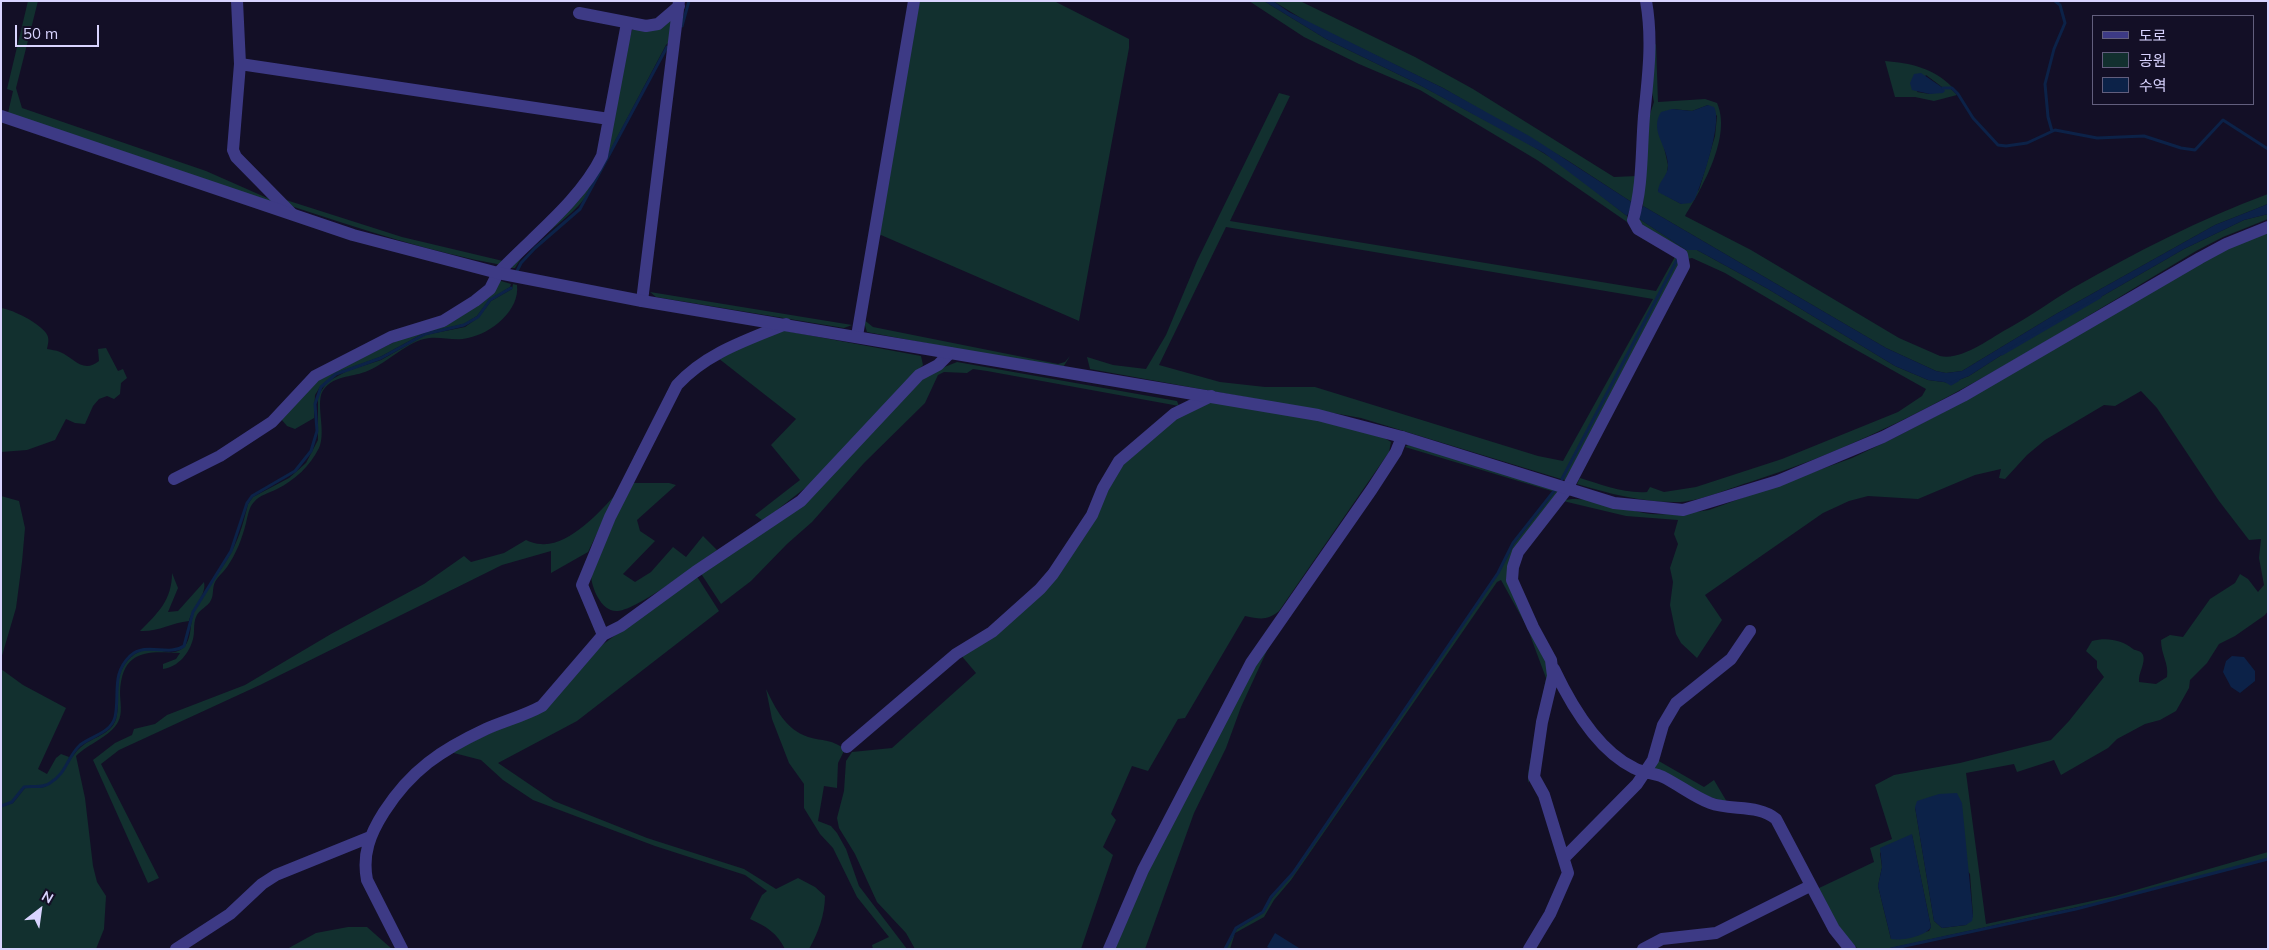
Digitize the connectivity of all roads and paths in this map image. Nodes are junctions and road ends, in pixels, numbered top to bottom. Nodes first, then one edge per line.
1 (237, 1) edge
2 (914, 1) edge
3 (1646, 1) edge
4 (679, 4) edge
5 (580, 12) dead end
6 (627, 23) junction
7 (240, 64) junction
8 (1, 116) edge
9 (609, 119) junction
10 (292, 214) junction
11 (2268, 227) edge
12 (498, 273) junction
13 (642, 301) junction
14 (786, 324) junction
15 (857, 336) junction
16 (950, 353) junction
17 (1211, 396) junction
18 (1402, 437) junction
19 (174, 479) dead end
20 (1567, 489) junction
21 (1750, 631) dead end
22 (604, 635) junction
23 (1552, 666) junction
24 (847, 747) dead end
25 (1645, 772) junction
26 (370, 837) junction
27 (1564, 858) junction
28 (1810, 886) junction
29 (1848, 948) edge
30 (176, 949) edge
31 (402, 949) edge
32 (1109, 949) edge
33 (1529, 949) edge
34 (1643, 949) edge

1 - 7 street
2 - 15 street
3 - 20 street
4 - 6 street
4 - 13 street
5 - 6 street
6 - 9 street
7 - 9 street
7 - 10 street
8 - 10 street
9 - 12 street
10 - 12 street
11 - 20 street
12 - 13 street
12 - 19 street
13 - 14 street
14 - 15 street
14 - 22 street
15 - 16 street
16 - 17 street
16 - 22 street
17 - 18 street
17 - 24 street
18 - 20 street
18 - 32 street
20 - 23 street
21 - 25 street
22 - 26 street
23 - 25 street
23 - 27 street
25 - 27 street
25 - 28 street
26 - 30 street
26 - 31 street
27 - 33 street
28 - 29 street
28 - 34 street

